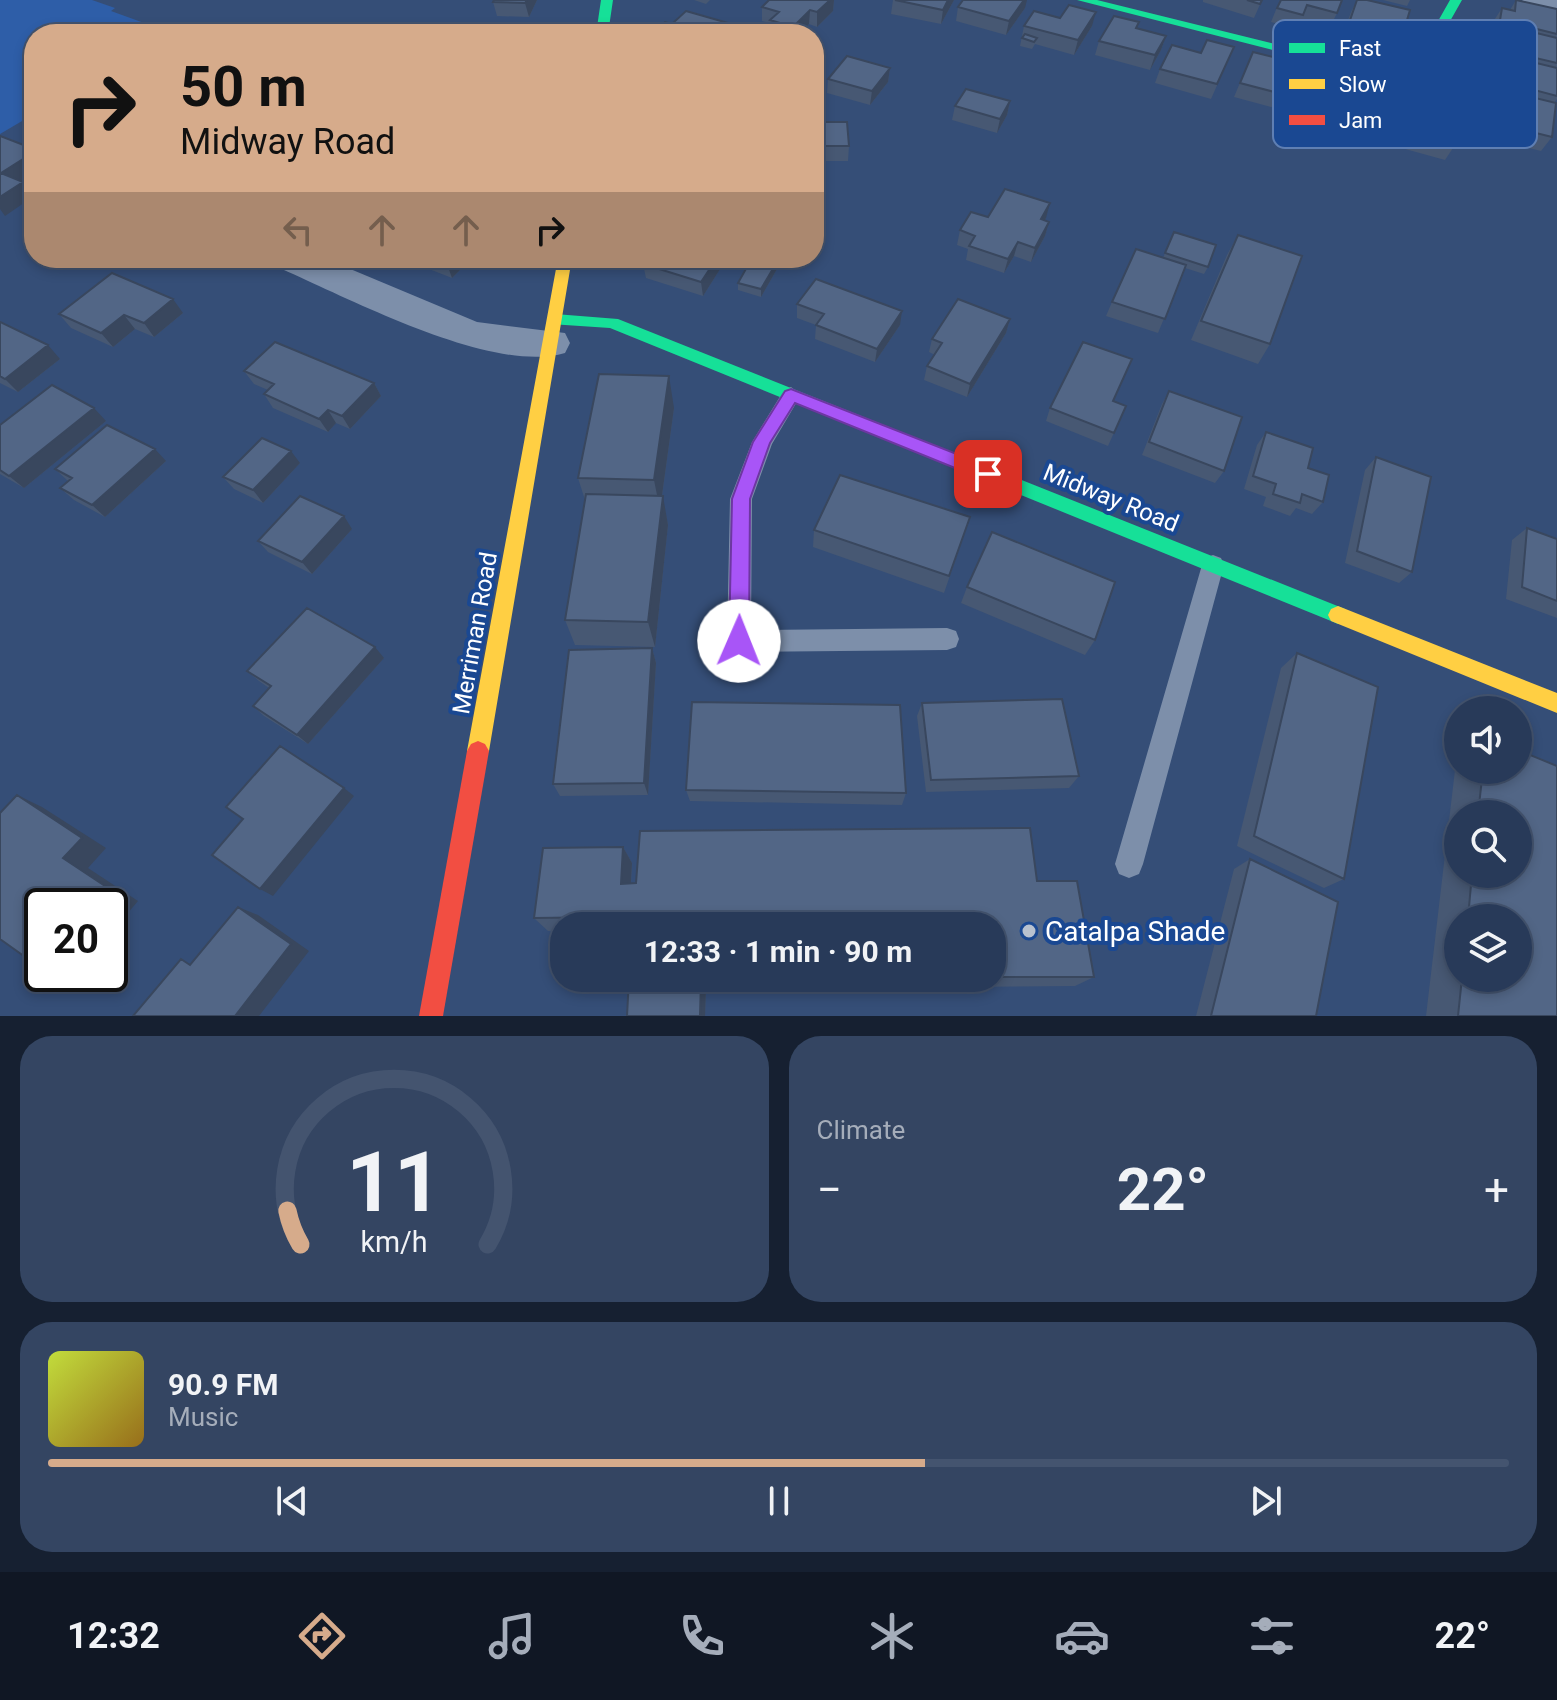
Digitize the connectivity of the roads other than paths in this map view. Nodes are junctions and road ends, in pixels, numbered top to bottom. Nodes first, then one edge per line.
1 (607, 0) edge
2 (1083, 0) edge
3 (1456, 0) edge
4 (1536, 0) edge
5 (1557, 6) edge
6 (1445, 20) edge
7 (603, 24) edge
8 (1273, 47) edge
9 (314, 268) edge
10 (563, 268) edge
11 (553, 331) junction
12 (791, 395) junction
13 (1213, 565) junction
14 (947, 639) dead end
15 (1557, 703) edge
16 (1129, 864) dead end
17 (431, 1016) edge

1 - 7 street
2 - 8 street
3 - 6 street
4 - 5 street
9 - 11 street
10 - 11 street, Merriman Road
11 - 12 street, Midway Road
11 - 17 street, Merriman Road
12 - 13 street, Midway Road
12 - 14 lane
13 - 15 street, Midway Road
13 - 16 lane

